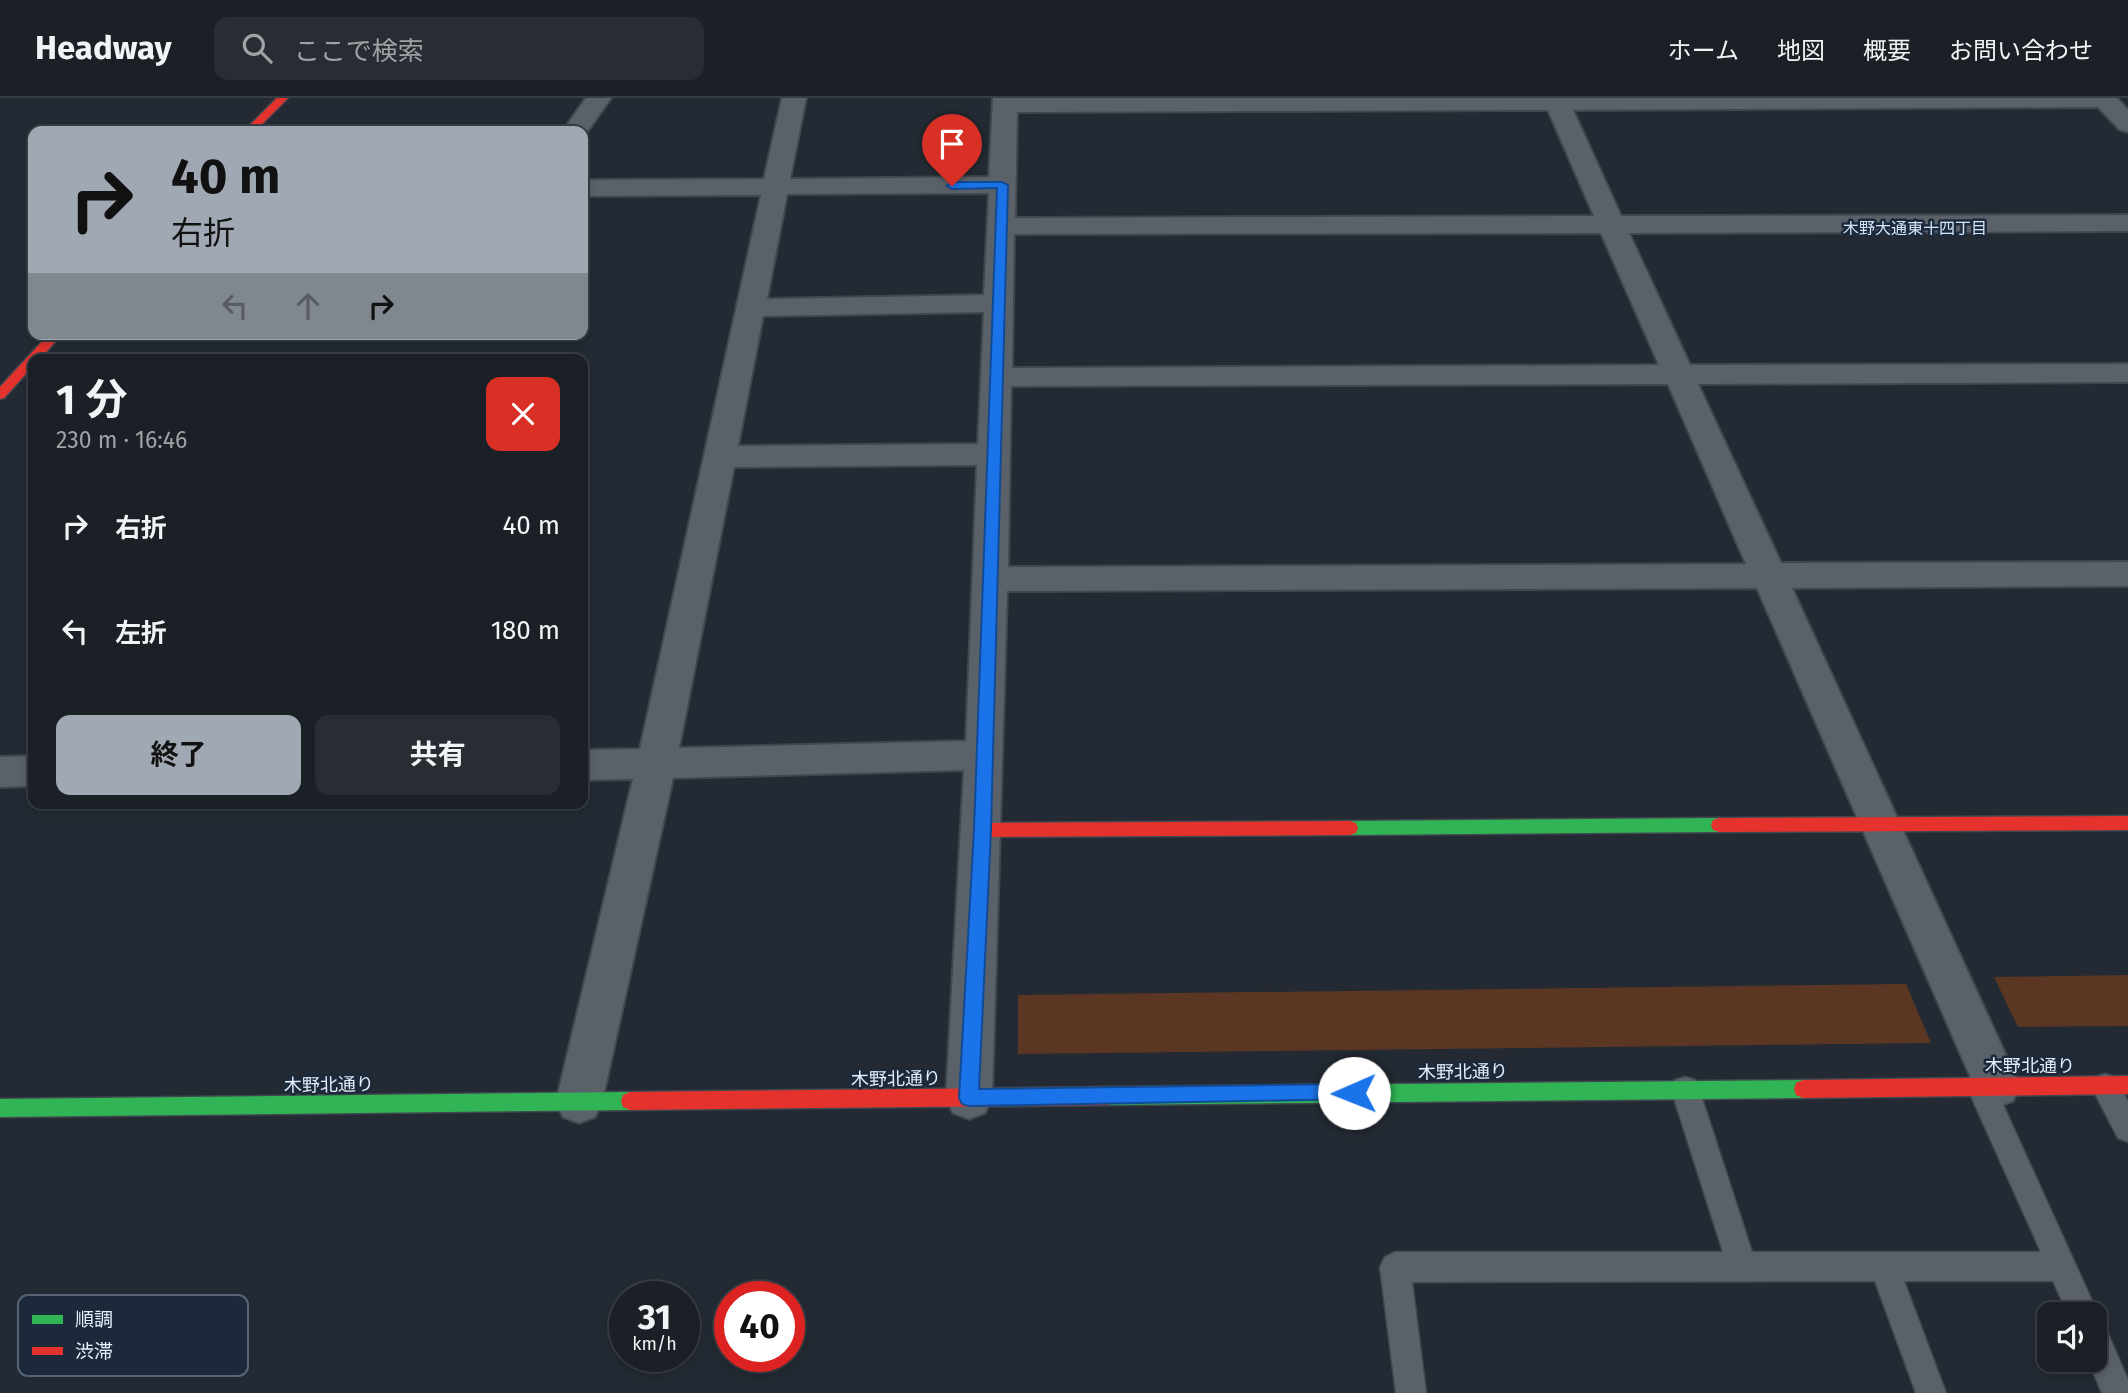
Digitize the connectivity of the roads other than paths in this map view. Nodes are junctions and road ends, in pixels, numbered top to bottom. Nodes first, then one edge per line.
1 (283, 98) edge
2 (599, 98) edge
3 (794, 98) edge
4 (2104, 99) edge
5 (1556, 100) edge
6 (1005, 101) edge
7 (2128, 124) edge
8 (253, 126) edge
9 (579, 126) edge
10 (1002, 185) junction
11 (776, 187) junction
12 (588, 188) edge
13 (2128, 223) edge
14 (1612, 224) junction
15 (1001, 226) junction
16 (999, 303) junction
17 (751, 307) junction
18 (50, 340) edge
19 (37, 354) edge
20 (28, 364) edge
21 (2128, 373) edge
22 (1679, 374) junction
23 (996, 377) junction
24 (0, 395) edge
25 (994, 454) junction
26 (720, 457) junction
27 (2128, 573) edge
28 (1770, 575) junction
29 (990, 579) junction
30 (985, 755) junction
31 (588, 765) edge
32 (656, 765) junction
33 (28, 771) edge
34 (0, 772) edge
35 (2128, 823) edge
36 (1882, 825) junction
37 (982, 830) junction
38 (1988, 1085) junction
39 (2117, 1085) edge
40 (1685, 1089) junction
41 (969, 1098) junction
42 (579, 1102) junction
43 (0, 1108) edge
44 (2128, 1129) edge
45 (1884, 1266) junction
46 (2062, 1266) junction
47 (1742, 1267) junction
48 (2078, 1302) edge
49 (2107, 1368) edge
50 (1411, 1393) edge
51 (1931, 1393) edge
52 (2118, 1393) edge

1 - 8 main road
2 - 9 street
3 - 11 street
4 - 5 street
4 - 7 street
5 - 6 street
5 - 14 street
6 - 10 street
10 - 11 street
10 - 15 street
11 - 12 street
11 - 17 street
13 - 14 street
14 - 15 street
14 - 22 street
15 - 16 street
16 - 17 street
16 - 23 street
17 - 26 street
18 - 19 main road
20 - 24 main road
21 - 22 street
22 - 23 street
22 - 28 street
23 - 25 street
25 - 26 street
25 - 29 street
26 - 32 street
27 - 28 street
28 - 29 street
28 - 36 street
29 - 30 street
30 - 32 street
30 - 37 street
31 - 32 street
32 - 42 street
33 - 34 street
35 - 36 main road
36 - 37 main road
36 - 38 street
37 - 41 street
38 - 39 main road, 木野北通り
38 - 40 main road, 木野北通り
38 - 46 lane
39 - 44 lane
40 - 41 main road, 木野北通り
40 - 47 lane
41 - 42 main road, 木野北通り
42 - 43 main road, 木野北通り
45 - 46 lane
45 - 47 lane
45 - 51 lane
46 - 48 lane
47 - 50 lane
49 - 52 lane

